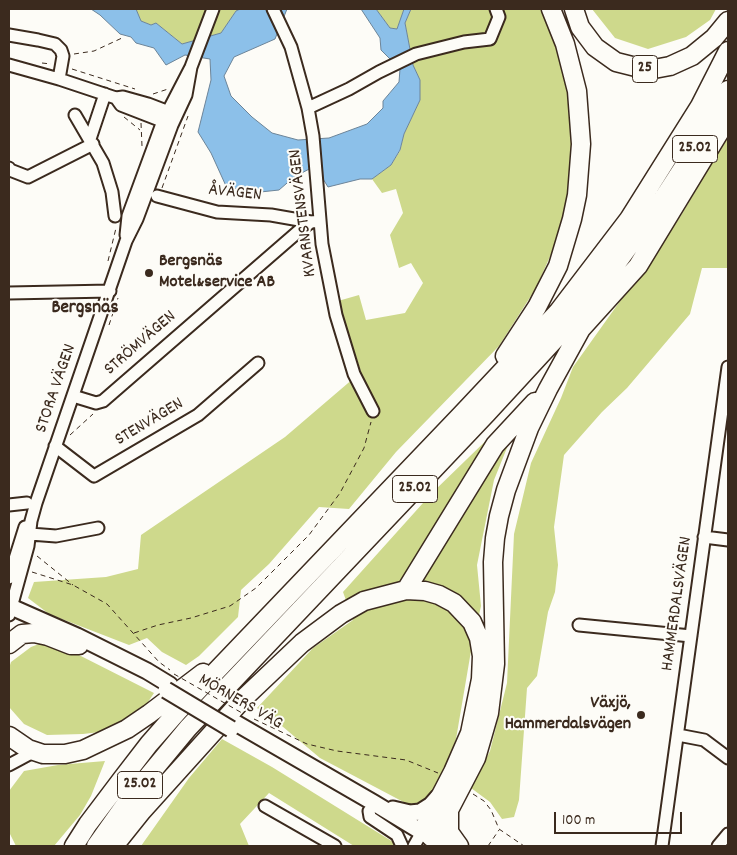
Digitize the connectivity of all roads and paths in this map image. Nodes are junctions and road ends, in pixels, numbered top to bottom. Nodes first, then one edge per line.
1 (213, 9) edge
2 (273, 9) edge
3 (496, 9) edge
4 (551, 9) edge
5 (574, 9) edge
6 (728, 21) edge
7 (9, 35) edge
8 (122, 38) dead end
9 (728, 51) edge
10 (62, 61) junction
11 (41, 63) dead end
12 (9, 65) edge
13 (191, 67) junction
14 (59, 79) junction
15 (728, 90) edge
16 (141, 91) dead end
17 (177, 92) junction
18 (147, 93) dead end
19 (111, 96) junction
20 (308, 108) junction
21 (75, 115) dead end
22 (174, 118) junction
23 (728, 118) edge
24 (91, 142) junction
25 (9, 168) edge
26 (157, 196) joint
27 (115, 216) dead end
28 (316, 222) junction
29 (9, 293) edge
30 (114, 294) junction
31 (107, 328) dead end
32 (258, 363) dead end
33 (728, 367) edge
34 (548, 389) junction
35 (73, 396) junction
36 (103, 401) junction
37 (373, 411) joint
38 (462, 414) junction
39 (69, 430) dead end
40 (55, 446) junction
41 (27, 504) dead end
42 (9, 506) edge
43 (31, 520) junction
44 (98, 528) dead end
45 (33, 534) junction
46 (704, 537) junction
47 (728, 540) edge
48 (27, 570) dead end
49 (9, 578) edge
50 (73, 585) junction
51 (406, 590) junction
52 (9, 611) edge
53 (579, 625) dead end
54 (134, 633) junction
55 (691, 636) junction
56 (9, 644) edge
57 (79, 645) junction
58 (242, 646) junction
59 (170, 683) junction
60 (250, 717) dead end
61 (236, 721) junction
62 (678, 734) junction
63 (9, 736) edge
64 (35, 752) junction
65 (728, 758) edge
66 (9, 765) edge
67 (444, 782) junction
68 (468, 792) dead end
69 (265, 806) dead end
70 (372, 807) junction
71 (449, 810) junction
72 (499, 829) junction
73 (728, 834) edge
74 (426, 842) edge
75 (74, 846) edge
76 (96, 846) edge
77 (114, 846) edge
78 (334, 846) edge
79 (402, 846) edge
80 (460, 846) edge
81 (488, 846) edge
82 (524, 846) edge
83 (662, 846) edge
84 (718, 846) edge

1 - 13 street
2 - 20 street, KVARNSTENSVÄGEN
3 - 20 street
4 - 38 highway
5 - 6 highway, 25
7 - 10 street
8 - 10 path
9 - 38 highway, 25.02
10 - 11 path
10 - 14 street
10 - 16 path
12 - 14 street
13 - 17 street
13 - 22 street
14 - 19 street
15 - 76 highway, 25.02
17 - 18 path
17 - 22 street
19 - 22 street
19 - 24 street
20 - 28 street, KVARNSTENSVÄGEN
21 - 24 street
22 - 26 path
22 - 30 street, STORA VÄGEN
23 - 34 highway
24 - 25 street
24 - 27 street
26 - 28 street, ÅVÄGEN
28 - 36 street, STRÖMVÄGEN
28 - 37 street, KVARNSTENSVÄGEN
29 - 30 street
30 - 31 path
30 - 35 street, STORA VÄGEN
32 - 40 street, STENVÄGEN
33 - 46 street, HAMMERDALSVÄGEN
34 - 51 highway
34 - 71 highway
35 - 36 street, STRÖMVÄGEN
35 - 40 street, STORA VÄGEN
36 - 39 path
37 - 54 path
38 - 58 highway, 25.02
40 - 43 street, STORA VÄGEN
41 - 42 street
43 - 45 street, STORA VÄGEN
43 - 49 street, STORA VÄGEN
44 - 45 street
45 - 50 path
45 - 52 street, STORA VÄGEN
46 - 47 street
46 - 55 street, HAMMERDALSVÄGEN
48 - 50 path
50 - 54 path
51 - 67 highway
51 - 77 highway
52 - 57 main road, MÖRNERS VÄG
52 - 59 main road, MÖRNERS VÄG
53 - 55 street
54 - 59 path
55 - 62 street, HAMMERDALSVÄGEN
56 - 57 highway
57 - 59 main road, MÖRNERS VÄG
58 - 64 highway
58 - 75 highway, 25.02
59 - 61 main road, MÖRNERS VÄG
59 - 61 path, bridge
60 - 67 path
61 - 70 main road, MÖRNERS VÄG
62 - 65 street
62 - 83 street, HAMMERDALSVÄGEN
63 - 64 highway
64 - 66 street
67 - 70 main road
67 - 74 highway
68 - 72 path
69 - 78 street
70 - 74 main road, MÖRNERS VÄG
70 - 79 street
71 - 74 highway
71 - 80 highway
72 - 81 path
72 - 82 path
73 - 84 street

